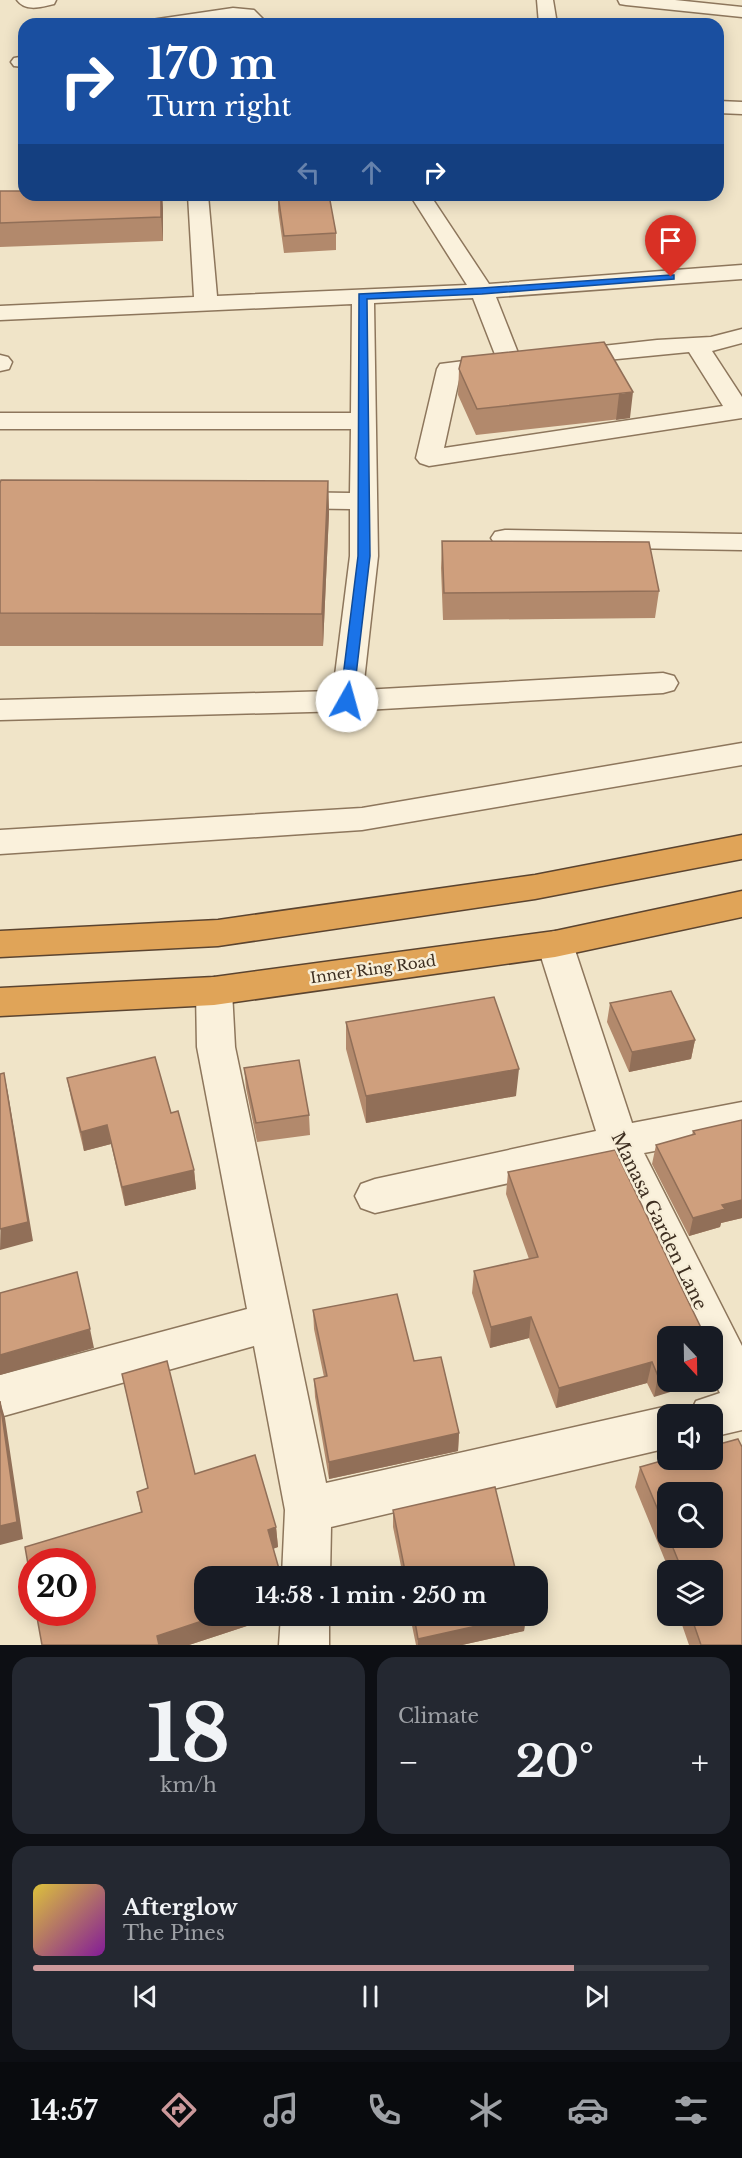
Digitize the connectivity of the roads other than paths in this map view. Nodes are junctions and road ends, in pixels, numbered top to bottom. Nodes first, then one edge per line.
1 (25, 0) edge
2 (48, 0) edge
3 (545, 0) edge
4 (626, 0) edge
5 (742, 12) edge
6 (193, 18) edge
7 (254, 18) edge
8 (547, 18) edge
9 (724, 107) edge
10 (742, 108) edge
11 (198, 201) edge
12 (424, 201) edge
13 (742, 272) edge
14 (482, 291) junction
15 (363, 296) junction
16 (206, 303) junction
17 (0, 313) edge
18 (742, 336) edge
19 (696, 345) junction
20 (528, 361) junction
21 (740, 414) edge
22 (0, 421) edge
23 (363, 421) junction
24 (258, 500) edge
25 (363, 501) junction
26 (506, 538) dead end
27 (742, 542) edge
28 (663, 683) dead end
29 (347, 701) junction
30 (0, 710) edge
31 (742, 754) edge
32 (0, 842) edge
33 (742, 847) edge
34 (742, 904) edge
35 (0, 944) edge
36 (555, 944) junction
37 (214, 992) junction
38 (0, 1002) edge
39 (742, 1118) edge
40 (619, 1142) junction
41 (375, 1196) dead end
42 (271, 1322) junction
43 (742, 1391) edge
44 (0, 1396) edge
45 (742, 1409) edge
46 (723, 1413) edge
47 (657, 1430) edge
48 (308, 1510) junction
49 (306, 1566) edge
50 (305, 1626) edge
51 (304, 1645) edge

1 - 2 street
3 - 8 street
4 - 5 street
6 - 7 street
9 - 10 street
11 - 16 street
12 - 14 street
13 - 14 street
14 - 15 street
14 - 20 street
15 - 16 street
15 - 23 street
16 - 17 street
18 - 19 street
19 - 20 street
19 - 21 street
20 - 21 street
22 - 23 street
23 - 25 street
24 - 25 street
25 - 29 street
26 - 27 street
28 - 29 street
29 - 30 street
31 - 32 street
33 - 35 highway
34 - 36 highway, Inner Ring Road
36 - 37 highway, Inner Ring Road
36 - 40 street, Manasa Garden Lane
37 - 38 highway, Inner Ring Road
37 - 42 street
39 - 40 street
40 - 41 street
40 - 43 street, Manasa Garden Lane
42 - 44 street
42 - 48 street
45 - 46 street
47 - 48 street
48 - 49 street
50 - 51 street

